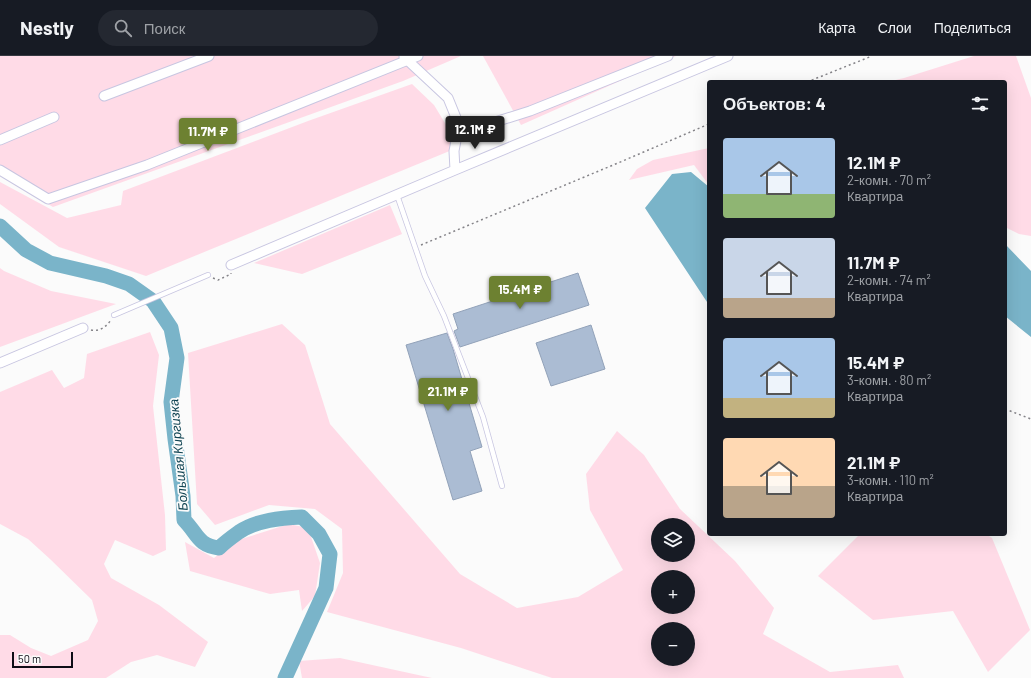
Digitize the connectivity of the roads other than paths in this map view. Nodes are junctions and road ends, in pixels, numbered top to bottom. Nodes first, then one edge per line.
1 (209, 56) edge
2 (418, 56) edge
3 (668, 56) edge
4 (728, 56) edge
5 (406, 58) edge
6 (104, 96) dead end
7 (54, 117) dead end
8 (459, 125) junction
9 (0, 140) edge
10 (0, 170) edge
11 (455, 170) junction
12 (397, 195) junction
13 (231, 265) road end
14 (208, 275) road end
15 (114, 315) road end
16 (83, 328) road end
17 (0, 363) edge
18 (502, 486) dead end

1 - 6 street
2 - 5 street
3 - 8 street
4 - 11 street
5 - 8 street
5 - 10 street
7 - 9 street
8 - 11 street
11 - 12 street
12 - 13 street
12 - 18 lane
14 - 15 lane
16 - 17 street

